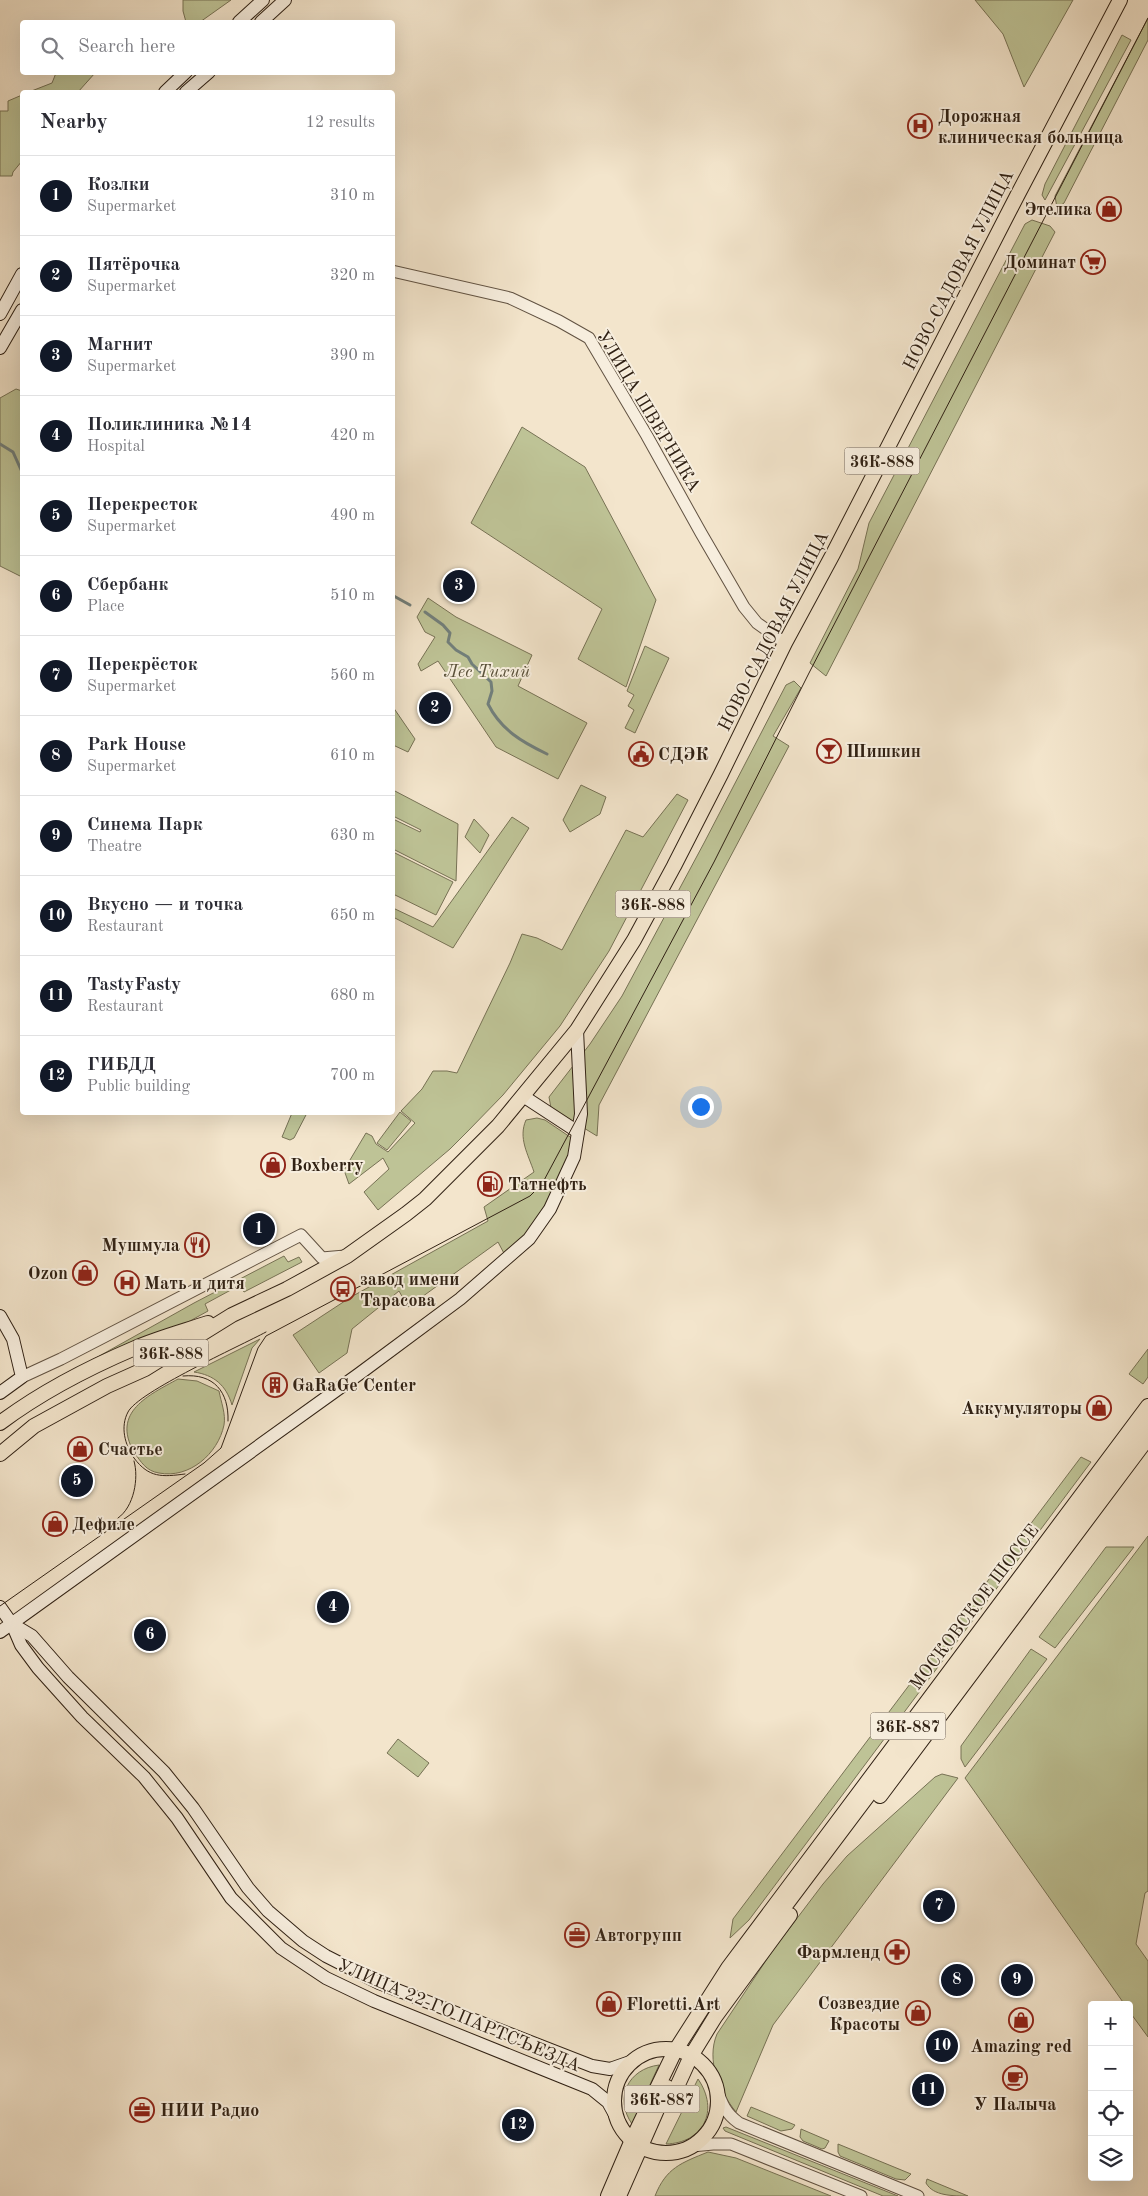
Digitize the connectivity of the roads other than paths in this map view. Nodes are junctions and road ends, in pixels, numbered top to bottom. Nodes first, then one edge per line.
1 (263, 0) edge
2 (285, 0) edge
3 (1120, 0) edge
4 (241, 20) edge
5 (263, 20) edge
6 (183, 75) edge
7 (206, 75) edge
8 (167, 90) edge
9 (188, 90) edge
10 (395, 272) edge
11 (20, 278) edge
12 (20, 313) edge
13 (0, 314) edge
14 (0, 348) edge
15 (785, 642) junction
16 (577, 1030) junction
17 (523, 1096) junction
18 (578, 1132) junction
19 (347, 1256) junction
20 (0, 1316) edge
21 (232, 1316) junction
22 (22, 1377) junction
23 (0, 1393) edge
24 (1148, 1406) edge
25 (0, 1423) edge
26 (1148, 1423) edge
27 (1148, 1438) edge
28 (0, 1454) edge
29 (0, 1606) edge
30 (12, 1624) junction
31 (0, 1632) edge
32 (683, 2053) junction
33 (630, 2062) junction
34 (716, 2087) junction
35 (619, 2122) junction
36 (640, 2146) junction
37 (692, 2146) junction
38 (608, 2196) edge
39 (619, 2196) edge
40 (630, 2196) edge
41 (861, 2196) edge
42 (918, 2196) edge

1 - 4 main road
2 - 5 main road
3 - 15 main road, НОВО-САДОВАЯ УЛИЦА / 36К-888
6 - 8 main road
7 - 9 main road
10 - 15 street, УЛИЦА ШВЕРНИКА
11 - 13 main road
12 - 14 main road
15 - 16 main road, НОВО-САДОВАЯ УЛИЦА / 36К-888
16 - 17 main road, НОВО-САДОВАЯ УЛИЦА / 36К-888
16 - 18 main road
17 - 18 main road
17 - 19 main road, НОВО-САДОВАЯ УЛИЦА / 36К-888
18 - 30 main road
19 - 21 main road, НОВО-САДОВАЯ УЛИЦА / 36К-888
19 - 22 street
20 - 22 main road
21 - 25 main road, НОВО-САДОВАЯ УЛИЦА / 36К-888
21 - 28 main road, НОВО-САДОВАЯ УЛИЦА / 36К-888
22 - 23 main road
24 - 32 main road, МОСКОВСКОЕ ШОССЕ / 36К-887
26 - 32 main road, МОСКОВСКОЕ ШОССЕ / 36К-887
27 - 32 main road, МОСКОВСКОЕ ШОССЕ / 36К-887
29 - 30 main road, УЛИЦА 22-ГО ПАРТСЪЕЗДА
30 - 31 main road
30 - 33 main road, УЛИЦА 22-ГО ПАРТСЪЕЗДА
30 - 35 main road, УЛИЦА 22-ГО ПАРТСЪЕЗДА
32 - 33 main road
32 - 34 main road
32 - 36 main road, МОСКОВСКОЕ ШОССЕ / 36К-887
32 - 36 main road, МОСКОВСКОЕ ШОССЕ / 36К-887
33 - 35 main road
34 - 37 main road
34 - 42 street
35 - 36 main road
36 - 37 main road
36 - 38 main road, МОСКОВСКОЕ ШОССЕ / 36К-887
36 - 39 main road, МОСКОВСКОЕ ШОССЕ / 36К-887
36 - 40 main road, МОСКОВСКОЕ ШОССЕ / 36К-887
37 - 41 street

